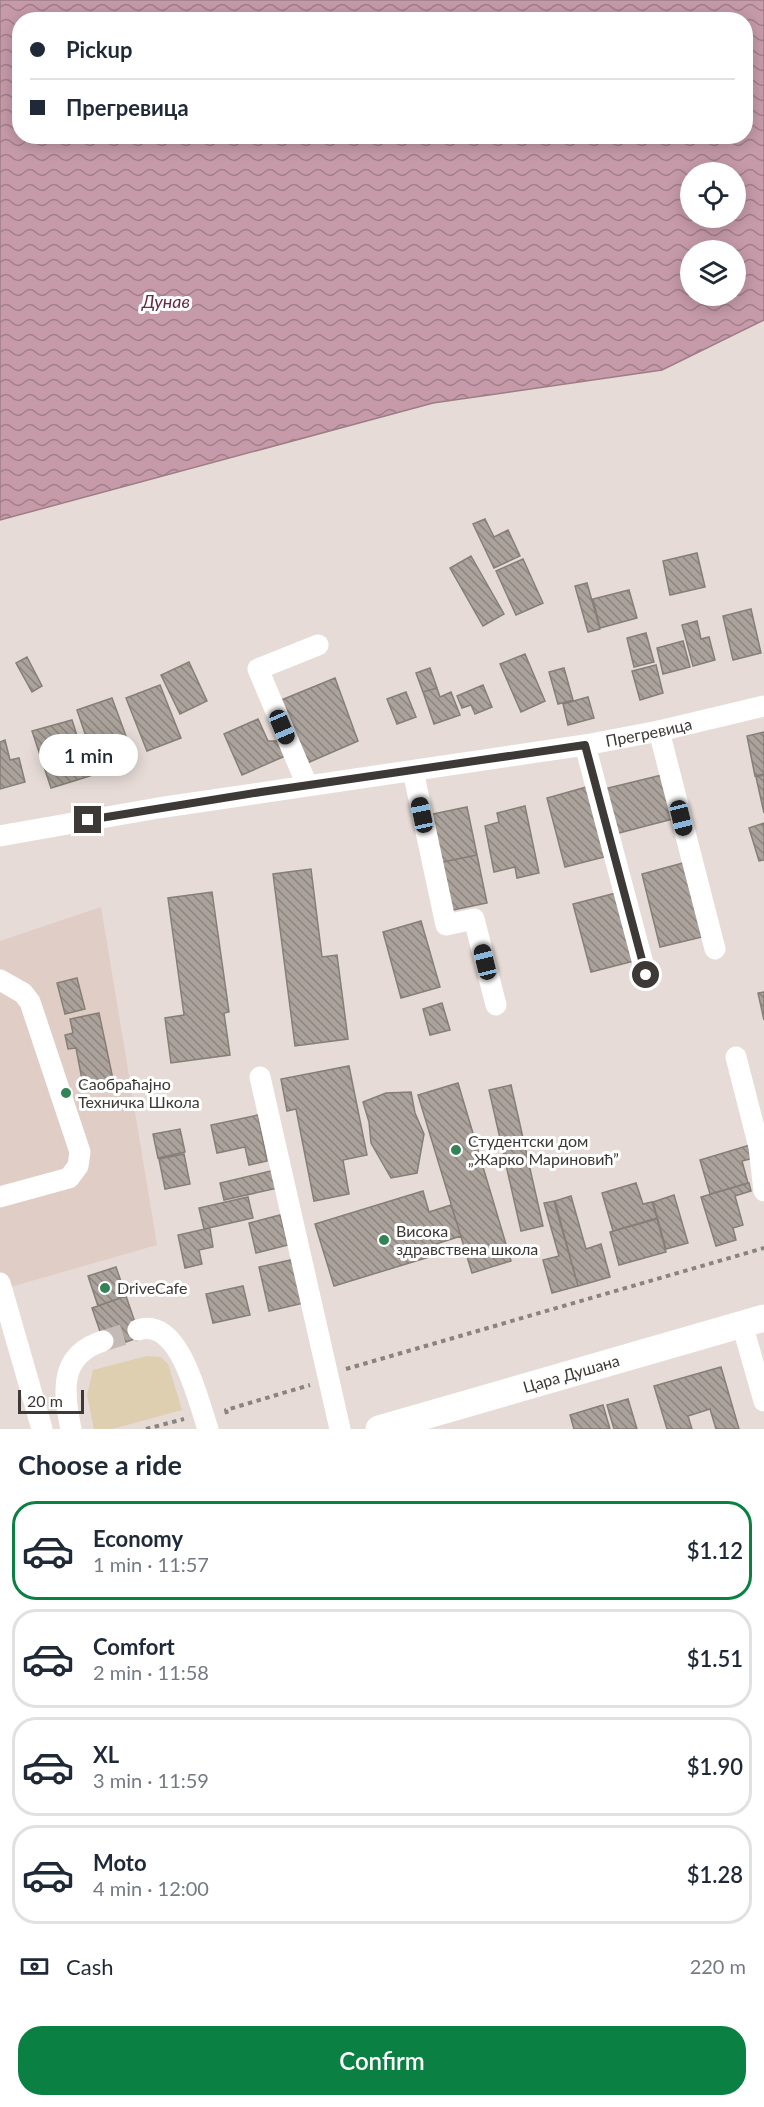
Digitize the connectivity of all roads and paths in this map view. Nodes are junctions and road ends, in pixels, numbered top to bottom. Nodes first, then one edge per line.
1 (318, 645) dead end
2 (764, 706) edge
3 (659, 731) junction
4 (585, 745) junction
5 (413, 771) junction
6 (306, 785) junction
7 (0, 836) edge
8 (715, 950) dead end
9 (646, 975) dead end
10 (0, 981) edge
11 (496, 1005) dead end
12 (736, 1057) dead end
13 (260, 1077) dead end
14 (764, 1191) edge
15 (0, 1197) edge
16 (764, 1248) edge
17 (0, 1283) edge
18 (753, 1321) edge
19 (138, 1330) tunnel mouth
20 (103, 1341) tunnel mouth
21 (329, 1379) junction
22 (764, 1401) edge
23 (228, 1419) dead end
24 (199, 1423) edge
25 (42, 1429) edge
26 (71, 1429) edge
27 (146, 1429) edge
28 (340, 1429) edge
29 (379, 1429) edge

1 - 6 street
2 - 3 street, Прегревица
3 - 4 street, Прегревица
3 - 8 street
4 - 5 street, Прегревица
4 - 9 street
5 - 6 street, Прегревица
5 - 11 street
6 - 7 street, Прегревица
10 - 15 street
12 - 14 street
13 - 21 street
16 - 21 path
17 - 25 street
18 - 22 street
18 - 29 main road, Цара Душана
19 - 24 street
20 - 26 street
21 - 23 path
21 - 28 street
24 - 27 path

